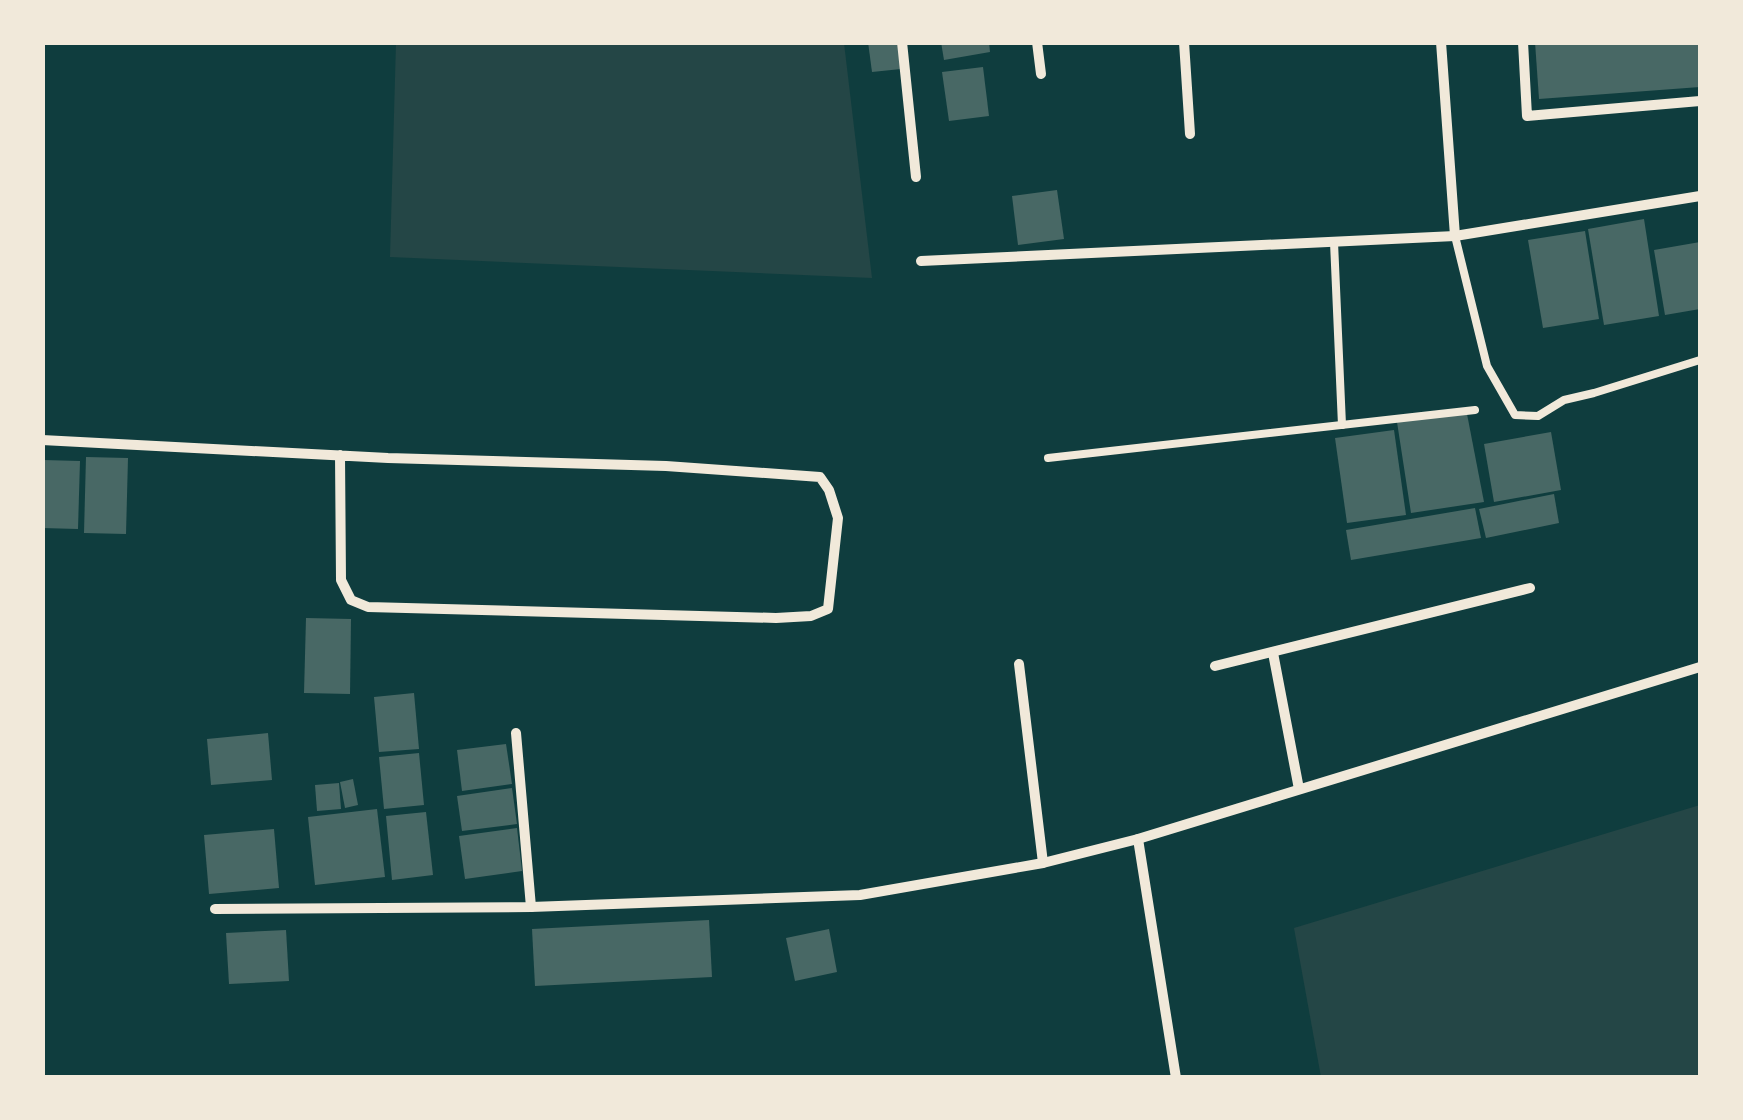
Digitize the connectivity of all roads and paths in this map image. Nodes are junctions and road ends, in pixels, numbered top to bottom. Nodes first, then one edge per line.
1 (902, 42) edge
2 (1037, 42) edge
3 (1184, 42) edge
4 (1441, 42) edge
5 (1523, 42) edge
6 (1041, 74) dead end
7 (1700, 101) edge
8 (1190, 134) dead end
9 (916, 177) dead end
10 (1700, 196) edge
11 (1455, 236) junction
12 (1334, 242) junction
13 (920, 262) dead end
14 (1700, 360) edge
15 (1475, 410) dead end
16 (1342, 426) junction
17 (42, 440) edge
18 (340, 455) junction
19 (1048, 458) dead end
20 (1530, 588) dead end
21 (1272, 653) junction
22 (1018, 664) dead end
23 (1215, 666) dead end
24 (1700, 667) edge
25 (516, 732) dead end
26 (1299, 789) junction
27 (1138, 839) junction
28 (1044, 864) junction
29 (531, 907) junction
30 (215, 909) dead end
31 (1176, 1078) edge

1 - 9 street
2 - 6 street
3 - 8 street
4 - 11 street
5 - 7 street
10 - 11 street
11 - 12 street
11 - 14 lane
12 - 13 street
12 - 16 lane
15 - 16 lane
16 - 19 lane
17 - 18 street
18 - 18 street
20 - 21 street
21 - 23 street
21 - 26 street
22 - 28 street
24 - 26 street
25 - 29 street
26 - 27 street
27 - 28 street
27 - 31 street
28 - 29 street
29 - 30 street

